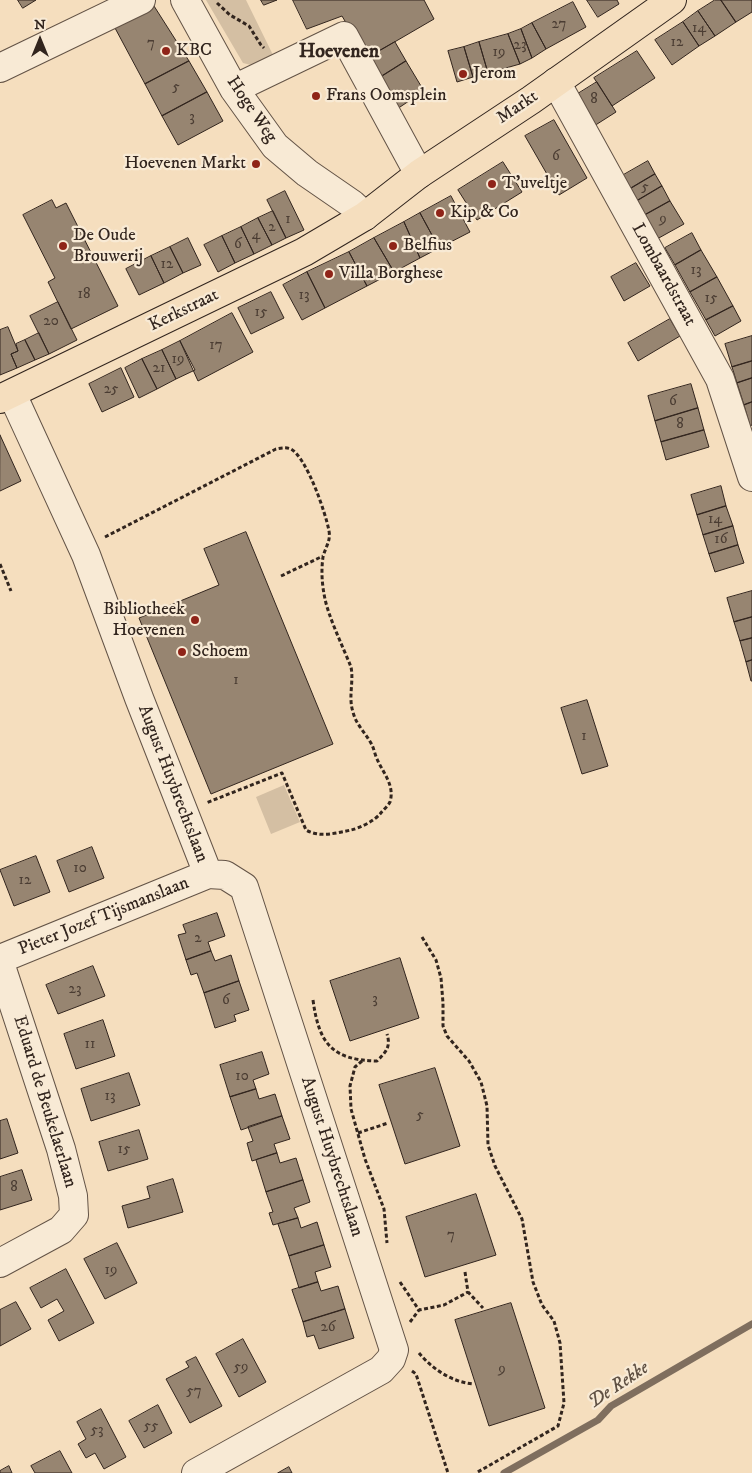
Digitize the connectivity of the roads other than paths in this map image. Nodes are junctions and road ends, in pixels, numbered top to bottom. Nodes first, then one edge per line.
1 (141, 0) edge
2 (185, 0) edge
3 (672, 0) edge
4 (0, 68) edge
5 (556, 82) junction
6 (234, 89) junction
7 (420, 174) junction
8 (365, 216) junction
9 (6, 396) edge
10 (752, 477) edge
11 (208, 874) junction
12 (0, 959) edge
13 (0, 963) edge
14 (0, 1263) edge
15 (196, 1473) edge

1 - 4 street
2 - 6 street, Hoge Weg
3 - 5 main road, Markt
5 - 7 main road, Markt
5 - 10 street, Lombaardstraat
6 - 7 street
6 - 8 street, Hoge Weg
7 - 8 main road, Markt
8 - 9 main road, Kerkstraat
9 - 11 street, August Huybrechtslaan
11 - 12 street, Pieter Jozef Tijsmanslaan
11 - 15 street, August Huybrechtslaan
13 - 14 street, Eduard de Beukelaerlaan

